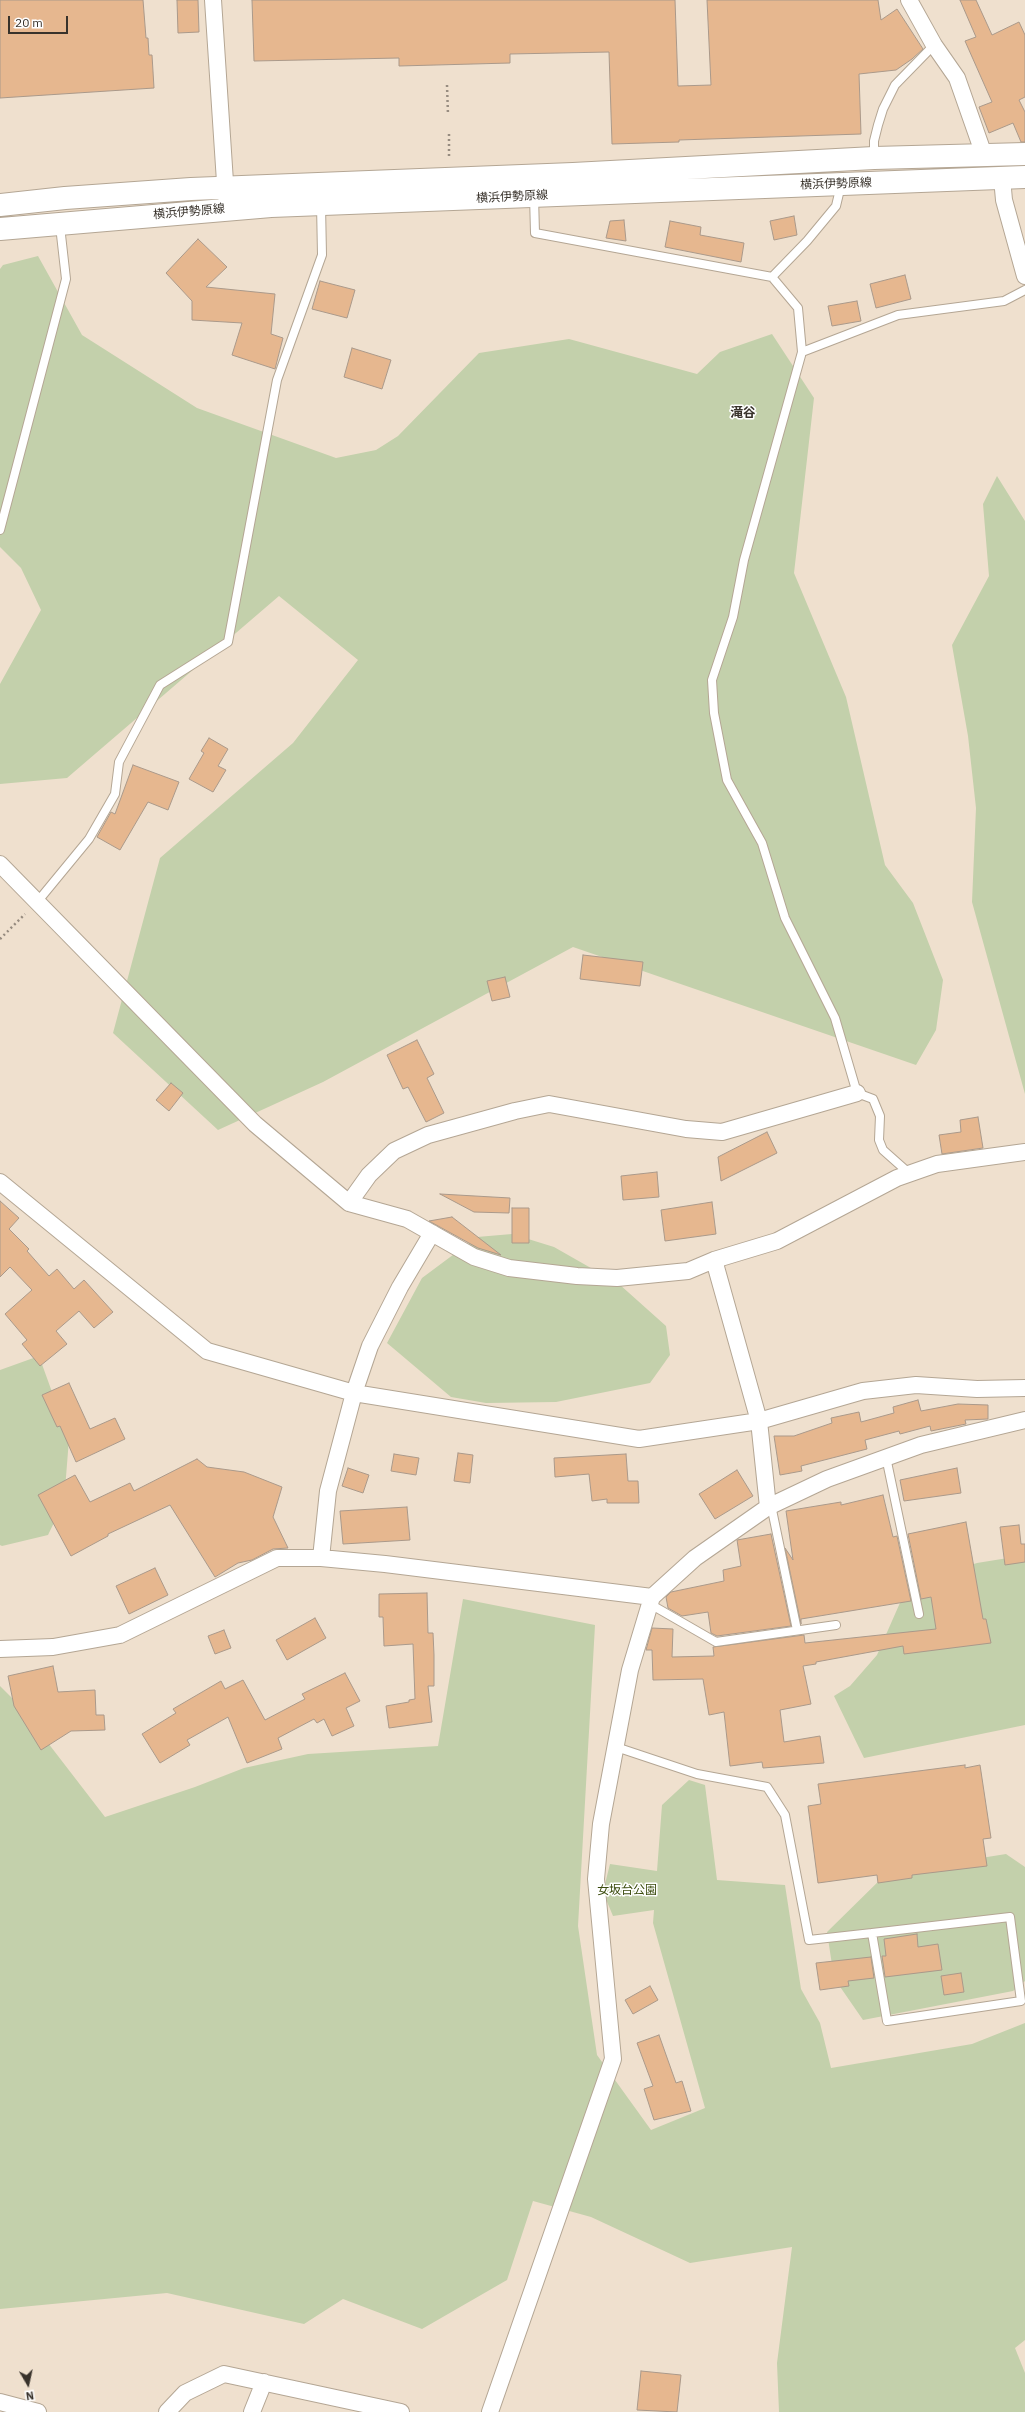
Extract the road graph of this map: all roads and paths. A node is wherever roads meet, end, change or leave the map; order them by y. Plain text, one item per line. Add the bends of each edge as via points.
1 (213, 0) edge
2 (909, 0) edge
3 (934, 45) junction
4 (447, 85) dead end
5 (448, 115) dead end
6 (449, 134) dead end
7 (1025, 154) edge
8 (984, 155) junction
9 (450, 158) dead end
10 (874, 158) junction
11 (1025, 177) edge
12 (1002, 178) junction
13 (841, 184) junction
14 (534, 195) junction
15 (226, 198) junction
16 (321, 204) junction
17 (0, 205) edge
18 (60, 223) junction
19 (0, 229) edge
20 (1025, 276) edge
21 (772, 277) junction
22 (1025, 290) edge
23 (802, 352) junction
24 (0, 530) edge
25 (0, 864) edge
26 (38, 901) junction
27 (0, 939) edge
28 (857, 1093) junction
29 (1025, 1152) edge
30 (910, 1174) junction
31 (0, 1182) edge
32 (349, 1203) junction
33 (432, 1233) junction
34 (714, 1260) junction
35 (1025, 1388) edge
36 (354, 1393) junction
37 (1025, 1420) edge
38 (759, 1421) junction
39 (886, 1457) junction
40 (770, 1506) junction
41 (321, 1558) junction
42 (651, 1600) junction
43 (919, 1614) dead end
44 (836, 1625) dead end
45 (797, 1630) junction
46 (0, 1648) edge
47 (616, 1747) junction
48 (872, 1933) junction
49 (264, 2382) junction
50 (0, 2402) edge
51 (38, 2412) edge
52 (167, 2412) edge
53 (252, 2412) edge
54 (401, 2412) edge
55 (490, 2412) edge

1 - 15 street
2 - 3 street
3 - 8 street via 957,78
3 - 10 lane via 895,85 880,120 874,141
4 - 5 path
6 - 9 path
7 - 8 main road, 横浜伊勢原線
8 - 10 main road, 横浜伊勢原線
10 - 15 main road, 横浜伊勢原線 via 573,174
11 - 12 main road, 横浜伊勢原線
12 - 13 main road, 横浜伊勢原線
12 - 20 street via 1004,200
13 - 14 main road, 横浜伊勢原線
13 - 21 lane via 836,206
14 - 16 main road, 横浜伊勢原線 via 425,202
14 - 21 lane via 535,233
15 - 16 main road, 横浜伊勢原線
15 - 17 main road, 横浜伊勢原線 via 73,197
15 - 18 main road, 横浜伊勢原線
16 - 26 lane via 322,255 277,380 228,642 160,685 119,762 114,794 89,838
18 - 19 main road, 横浜伊勢原線
18 - 24 lane via 66,279
21 - 23 lane via 798,308
22 - 23 lane via 1004,301 898,315
23 - 28 lane via 744,560 733,617 712,680 714,713 727,780 762,842 785,918 835,1018
25 - 26 street
26 - 27 path
26 - 32 street via 255,1124
28 - 30 lane via 873,1100 880,1116 879,1140 883,1150
28 - 32 street via 722,1132 686,1130 549,1104 515,1111 428,1135 394,1151 369,1175
29 - 30 street via 937,1164
30 - 34 street via 897,1178 777,1240
31 - 36 street via 207,1351
32 - 33 street via 407,1219
33 - 34 street via 474,1257 502,1266 577,1276 656,1276 688,1272
33 - 36 street via 400,1287 370,1346
34 - 38 street
35 - 38 street via 977,1389 916,1385 863,1391
36 - 38 street via 639,1439
36 - 41 street via 328,1491
37 - 39 street via 921,1445
38 - 40 street
39 - 40 street via 827,1479
39 - 43 lane
40 - 42 street via 695,1558
40 - 45 lane
41 - 42 street via 385,1564
41 - 46 street via 277,1558 120,1635 53,1647
42 - 45 lane via 716,1642
42 - 47 street via 630,1670
44 - 45 lane
47 - 48 lane via 696,1774 767,1787 785,1815 809,1940
47 - 55 street via 601,1824 596,1879 614,2059
48 - 48 lane via 1010,1917 1021,2001 887,2021
49 - 52 street via 224,2374 185,2393
49 - 53 street
49 - 54 street
50 - 51 street

